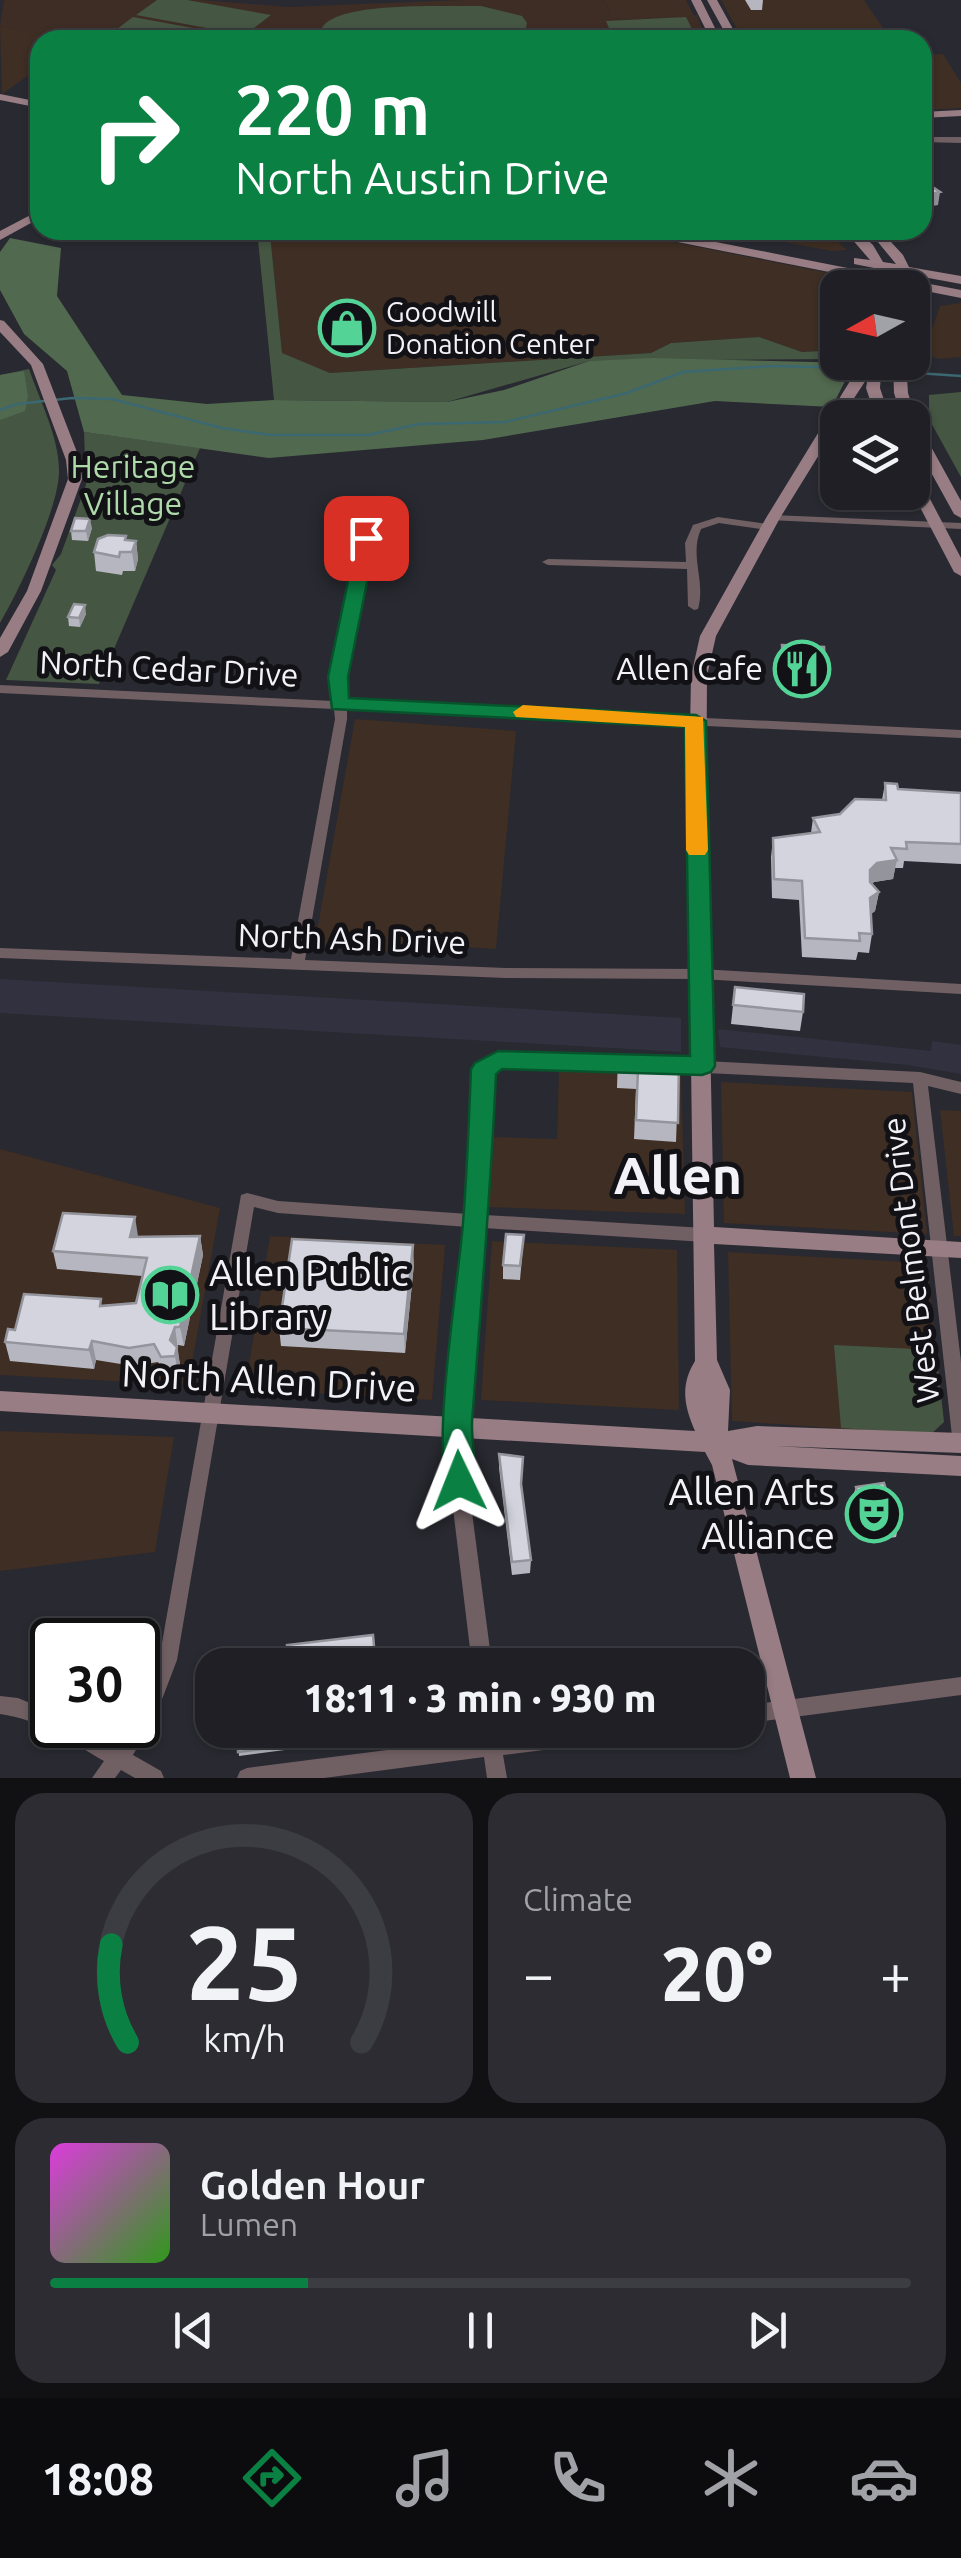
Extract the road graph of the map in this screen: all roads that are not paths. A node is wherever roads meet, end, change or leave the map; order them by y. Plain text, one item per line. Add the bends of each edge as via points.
1 (696, 0) edge
2 (712, 0) edge
3 (711, 30) edge
4 (728, 30) edge
5 (0, 97) edge
6 (30, 103) edge
7 (0, 107) edge
8 (30, 112) edge
9 (961, 113) edge
10 (932, 114) edge
11 (932, 140) edge
12 (961, 140) edge
13 (30, 219) edge
14 (0, 236) edge
15 (684, 240) edge
16 (741, 240) edge
17 (861, 240) edge
18 (881, 240) edge
19 (866, 245) junction
20 (836, 258) junction
21 (881, 265) junction
22 (826, 270) edge
23 (883, 270) edge
24 (890, 270) edge
25 (900, 270) edge
26 (930, 280) edge
27 (961, 280) edge
28 (930, 287) edge
29 (944, 291) junction
30 (961, 294) edge
31 (930, 295) edge
32 (0, 324) edge
33 (858, 380) edge
34 (930, 458) edge
35 (371, 509) dead end
36 (928, 510) edge
37 (961, 514) edge
38 (771, 523) junction
39 (961, 526) edge
40 (937, 527) junction
41 (548, 562) dead end
42 (694, 566) junction
43 (961, 572) edge
44 (694, 606) dead end
45 (0, 652) edge
46 (0, 689) edge
47 (339, 704) junction
48 (696, 721) junction
49 (961, 734) edge
50 (0, 953) edge
51 (298, 965) junction
52 (701, 974) junction
53 (961, 989) edge
54 (702, 1066) junction
55 (920, 1078) junction
56 (961, 1088) edge
57 (477, 1221) junction
58 (705, 1235) junction
59 (950, 1249) edge
60 (0, 1402) edge
61 (210, 1412) junction
62 (458, 1428) junction
63 (961, 1439) edge
64 (713, 1443) junction
65 (961, 1466) edge
66 (480, 1648) edge
67 (961, 1686) edge
68 (0, 1705) edge
69 (786, 1709) junction
70 (765, 1712) edge
71 (30, 1714) edge
72 (100, 1748) edge
73 (430, 1748) edge
74 (493, 1748) edge
75 (119, 1759) junction
76 (102, 1778) edge
77 (154, 1778) edge
78 (246, 1778) edge
79 (497, 1778) edge
80 (804, 1778) edge

1 - 3 street
2 - 4 street
5 - 6 street
7 - 8 street
9 - 10 street
11 - 12 street
13 - 14 street
15 - 22 street
16 - 20 street
17 - 19 street
18 - 25 street
19 - 20 street
19 - 21 street
20 - 21 street
21 - 23 street
21 - 24 street
26 - 27 street
28 - 29 street
29 - 30 street
29 - 31 street
32 - 45 street via 40,370 74,460 73,489 34,590
33 - 38 street
34 - 37 street
35 - 47 street via 338,677
36 - 40 street
38 - 40 street
38 - 42 street via 718,520 696,527 690,539
38 - 48 street via 708,636
39 - 40 street
40 - 43 street
41 - 42 street
42 - 44 street
46 - 47 street, North Cedar Drive
47 - 48 street, North Cedar Drive
47 - 51 street
48 - 49 street, North Cedar Drive
48 - 52 street
50 - 51 street, North Ash Drive
51 - 52 street, North Ash Drive
52 - 53 street, North Ash Drive
52 - 54 street
54 - 55 street
54 - 57 street via 490,1063 482,1076
54 - 58 street
55 - 56 street
55 - 59 street, West Belmont Drive
57 - 58 street
57 - 61 street via 278,1207 248,1199
57 - 62 street
58 - 59 street
58 - 64 street via 706,1362 695,1380 695,1403
59 - 63 street, West Belmont Drive
60 - 61 street, North Allen Drive
61 - 62 street, North Allen Drive
61 - 75 street via 168,1660 143,1727
62 - 64 street, North Allen Drive
62 - 66 street via 456,1459
63 - 64 street via 756,1436
64 - 65 street via 748,1455
64 - 69 street
67 - 69 street
68 - 71 street
69 - 70 street
69 - 80 street
72 - 75 street
73 - 78 street
74 - 79 street
75 - 76 street
75 - 77 street

